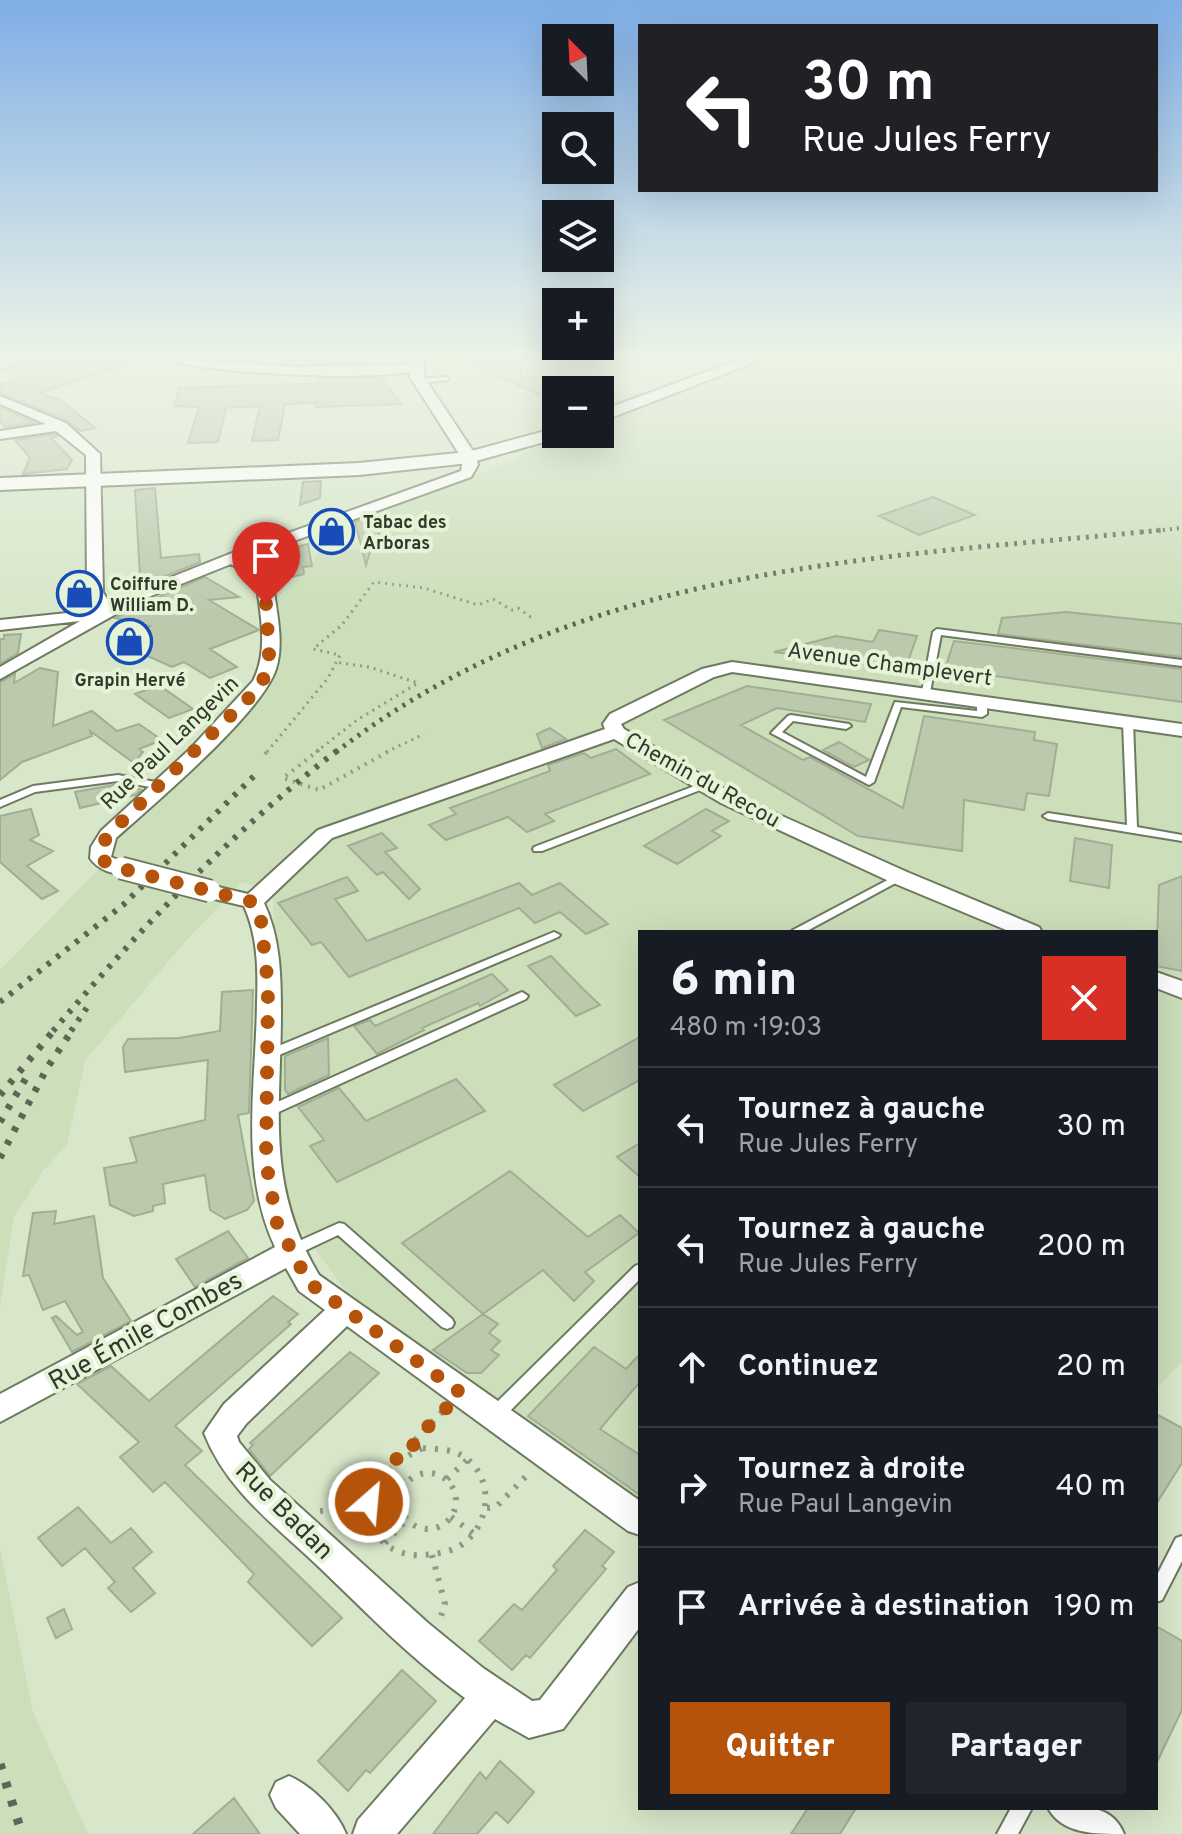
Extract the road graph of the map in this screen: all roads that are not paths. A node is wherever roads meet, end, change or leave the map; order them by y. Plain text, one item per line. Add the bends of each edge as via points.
1 (81, 444) edge
2 (461, 444) edge
3 (505, 444) edge
4 (467, 453) junction
5 (403, 465) junction
6 (95, 478) junction
7 (0, 482) edge
8 (437, 485) junction
9 (232, 558) junction
10 (107, 614) junction
11 (0, 625) edge
12 (1182, 663) edge
13 (0, 674) edge
14 (926, 692) junction
15 (982, 700) junction
16 (1128, 722) junction
17 (846, 726) dead end
18 (1182, 730) edge
19 (616, 732) junction
20 (705, 785) junction
21 (161, 786) junction
22 (0, 804) edge
23 (1048, 816) dead end
24 (1132, 829) junction
25 (1182, 838) edge
26 (538, 849) dead end
27 (899, 877) junction
28 (253, 902) junction
29 (801, 930) edge
30 (1026, 930) edge
31 (554, 935) dead end
32 (1158, 981) edge
33 (1182, 990) edge
34 (522, 996) dead end
35 (268, 1055) junction
36 (266, 1113) junction
37 (290, 1252) junction
38 (638, 1272) edge
39 (345, 1310) junction
40 (447, 1323) dead end
41 (0, 1409) edge
42 (494, 1417) junction
43 (638, 1519) edge
44 (1182, 1544) edge
45 (1158, 1590) edge
46 (638, 1602) edge
47 (490, 1697) junction
48 (289, 1795) dead end
49 (1021, 1810) edge
50 (1070, 1810) edge
51 (327, 1834) edge
52 (372, 1834) edge
53 (1007, 1834) edge
54 (1105, 1834) edge

1 - 6 street via 93,454
2 - 4 street
3 - 4 main road
4 - 5 main road
4 - 6 main road
4 - 8 street via 471,465 466,474
5 - 6 main road
5 - 8 main road via 431,470 439,478
6 - 7 main road
6 - 10 street via 95,592
8 - 9 street
9 - 10 street via 135,597
9 - 21 street, Rue Paul Langevin via 264,577 268,670 262,685
10 - 11 street
10 - 13 street
12 - 14 lane via 937,632
14 - 15 street, Avenue Champlevert
14 - 19 street, Avenue Champlevert via 722,667 616,718
15 - 16 street, Avenue Champlevert
15 - 17 lane via 982,714 898,704 869,782 776,733 791,718
16 - 18 street, Avenue Champlevert
16 - 24 lane
19 - 20 street, Chemin du Recou
19 - 28 street, Chemin du Recou via 325,834
20 - 26 lane
20 - 27 street, Chemin du Recou
21 - 22 lane via 118,778 33,789
21 - 28 street, Rue Paul Langevin, bridge via 104,842 100,858 106,864
23 - 24 lane
24 - 25 lane
27 - 29 lane
27 - 30 street, Chemin du Recou
28 - 35 street via 264,923
31 - 35 lane
32 - 33 street
34 - 36 lane
35 - 36 street
36 - 37 street via 271,1196
37 - 39 street via 309,1283
37 - 40 lane via 339,1228
37 - 41 street, Rue Émile Combes
38 - 42 lane
39 - 42 street
39 - 47 street, Rue Badan via 220,1433 242,1472 426,1645
42 - 43 street
44 - 45 lane
46 - 47 street, Rue Badan via 550,1716 529,1720
47 - 52 street
48 - 51 street
49 - 53 lane
50 - 54 street

